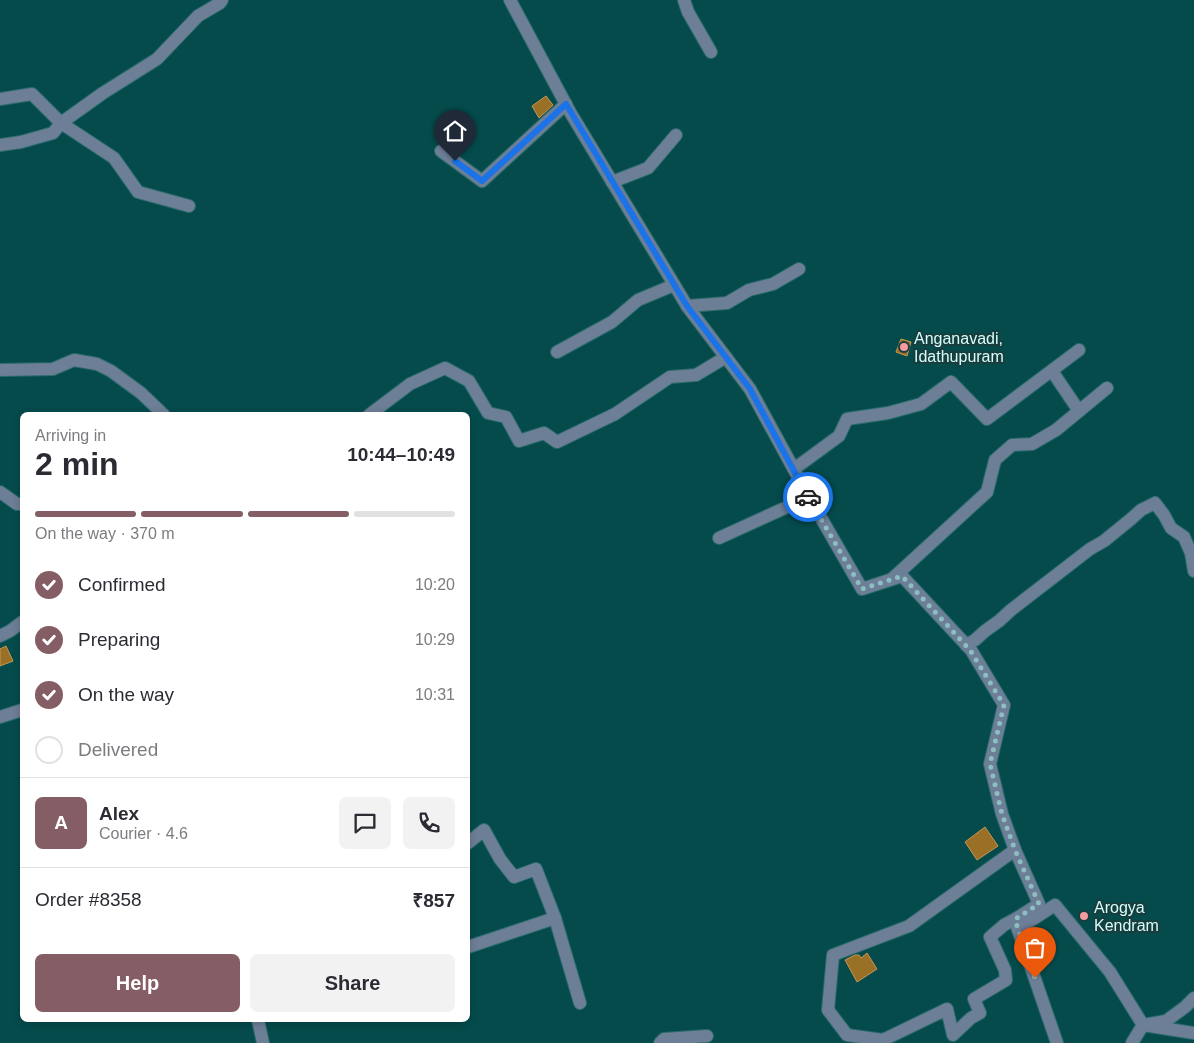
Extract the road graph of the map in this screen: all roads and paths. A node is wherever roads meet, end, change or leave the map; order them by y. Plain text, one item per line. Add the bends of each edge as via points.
1 (222, 0) edge
2 (684, 0) edge
3 (514, 1) edge
4 (711, 52) dead end
5 (0, 99) edge
6 (566, 104) junction
7 (61, 123) junction
8 (676, 135) dead end
9 (0, 145) edge
10 (441, 151) dead end
11 (612, 182) junction
12 (189, 206) dead end
13 (799, 269) dead end
14 (674, 285) junction
15 (687, 306) junction
16 (1079, 350) dead end
17 (557, 352) dead end
18 (726, 357) junction
19 (0, 370) edge
20 (1052, 371) junction
21 (1107, 388) dead end
22 (1079, 411) junction
23 (161, 412) edge
24 (373, 412) edge
25 (794, 469) junction
26 (0, 492) edge
27 (809, 498) junction
28 (20, 504) edge
29 (720, 538) dead end
30 (1194, 571) edge
31 (891, 580) junction
32 (20, 624) edge
33 (0, 636) edge
34 (966, 645) junction
35 (20, 711) edge
36 (0, 717) edge
37 (470, 840) edge
38 (1015, 850) junction
39 (555, 918) junction
40 (1018, 924) junction
41 (470, 946) edge
42 (1194, 998) edge
43 (580, 1003) dead end
44 (260, 1022) edge
45 (1143, 1025) junction
46 (1194, 1033) edge
47 (707, 1036) dead end
48 (263, 1043) edge
49 (660, 1043) edge
50 (1057, 1043) edge
51 (1132, 1043) edge

1 - 7 street via 198,16 157,59
2 - 4 street
3 - 6 street
5 - 7 street via 32,94
6 - 10 street via 482,181
6 - 11 street
7 - 9 street via 53,133
7 - 12 street via 114,158 138,192
8 - 11 street via 648,168
11 - 14 street
13 - 15 street via 727,303
14 - 15 street
14 - 17 street via 638,300 612,322
15 - 18 street
16 - 20 street
18 - 24 street via 696,375 670,377 615,414 557,442 544,433 519,442 506,417 488,413 469,381 445,368 410,384
18 - 25 street via 750,389
19 - 23 street via 53,369 74,360 97,364 141,394
20 - 22 street
20 - 25 street via 987,419 951,382 921,404 847,419 839,436
21 - 22 street
22 - 31 street via 1032,444 1012,445 995,460 987,492
25 - 27 street
26 - 28 street
27 - 29 street
27 - 31 street via 862,589
30 - 34 street via 1184,538 1171,528 1155,503 1141,510 1018,604 1000,622
31 - 34 street via 902,576
32 - 33 street
34 - 38 street via 1004,705 990,764
35 - 36 street
37 - 39 street via 484,830 514,877 536,869
38 - 40 street via 1039,904
38 - 40 street via 908,926 833,955 828,1010 847,1035 883,1040 947,1010 953,1035 980,1013 974,999 1006,980 1005,970 990,937 1004,925
39 - 41 street
39 - 43 street
40 - 45 street via 1055,905 1110,972
40 - 50 street
42 - 45 street via 1166,1021
44 - 48 street
45 - 46 street
45 - 51 street
47 - 49 street via 664,1039

